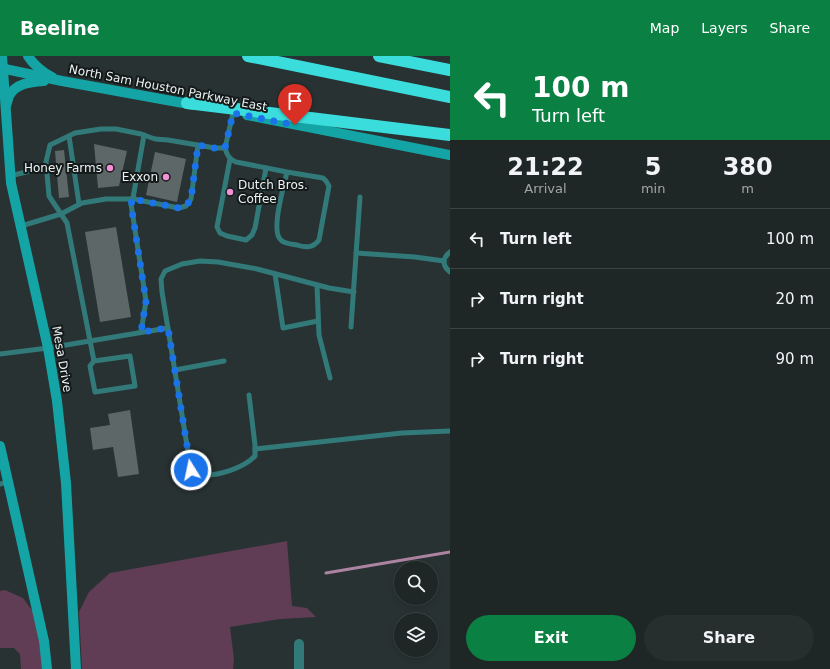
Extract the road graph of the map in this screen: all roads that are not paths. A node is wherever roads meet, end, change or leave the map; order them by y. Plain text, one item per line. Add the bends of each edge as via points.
1 (2, 56) edge
2 (28, 56) edge
3 (248, 56) edge
4 (379, 56) edge
5 (1, 68) edge
6 (450, 70) edge
7 (62, 81) junction
8 (450, 97) edge
9 (187, 104) junction
10 (6, 108) junction
11 (233, 113) junction
12 (144, 135) junction
13 (450, 135) edge
14 (69, 136) junction
15 (198, 145) junction
16 (225, 148) junction
17 (450, 155) edge
18 (230, 159) junction
19 (46, 167) junction
20 (266, 168) junction
21 (287, 172) junction
22 (10, 176) junction
23 (360, 197) dead end
24 (133, 198) junction
25 (79, 204) junction
26 (61, 214) junction
27 (21, 226) junction
28 (450, 252) edge
29 (356, 253) junction
30 (444, 261) junction
31 (450, 272) edge
32 (274, 274) junction
33 (317, 285) junction
34 (354, 292) junction
35 (318, 321) junction
36 (351, 327) dead end
37 (168, 328) junction
38 (141, 332) junction
39 (90, 341) junction
40 (48, 348) junction
41 (0, 354) edge
42 (94, 362) junction
43 (224, 362) dead end
44 (175, 370) junction
45 (330, 378) dead end
46 (249, 395) dead end
47 (450, 430) edge
48 (0, 446) edge
49 (255, 449) junction
50 (4, 483) edge
51 (299, 644) dead end
52 (47, 669) edge
53 (76, 669) edge
54 (299, 669) edge

1 - 5 street, Mesa Drive
2 - 7 street via 47,75
3 - 8 highway
4 - 6 highway
5 - 7 street, North Sam Houston Parkway East
5 - 10 street, Mesa Drive
7 - 9 street, North Sam Houston Parkway East
7 - 10 street via 20,85 9,96
9 - 11 street, North Sam Houston Parkway East
9 - 13 highway
10 - 22 street, Mesa Drive
11 - 16 lane
11 - 17 street, North Sam Houston Parkway East
12 - 14 lane via 116,129 101,129
12 - 15 lane
12 - 24 lane
14 - 19 lane via 50,146
14 - 25 lane
15 - 16 lane
15 - 24 lane via 191,199 186,206 179,208
16 - 18 lane
18 - 20 lane
18 - 20 lane via 217,227 220,233 227,236 246,240 252,235
19 - 22 lane
19 - 26 lane via 49,196
20 - 21 lane
21 - 21 lane via 323,178 329,186 319,240 311,247 284,242 276,233
22 - 27 street, Mesa Drive
23 - 29 lane
24 - 25 lane
24 - 38 lane via 131,204 146,301
25 - 26 lane
26 - 27 lane
26 - 39 lane via 67,223
27 - 40 street, Mesa Drive
28 - 30 lane
29 - 30 lane
29 - 34 lane
30 - 31 lane
32 - 33 lane
32 - 35 lane via 283,328
32 - 37 lane via 218,262 200,261 182,264 165,271 161,279
33 - 34 lane
33 - 35 lane
34 - 36 lane
35 - 45 lane
37 - 38 lane
37 - 44 lane
38 - 39 lane
39 - 40 lane
39 - 42 lane
40 - 41 lane
40 - 53 street, Mesa Drive via 66,483
42 - 42 lane via 90,366 95,392 135,386 130,356
43 - 44 lane
44 - 49 lane via 191,470 200,475 228,471 251,461 255,456
46 - 49 lane
47 - 49 lane
48 - 50 street
50 - 52 street via 44,641
51 - 54 street

